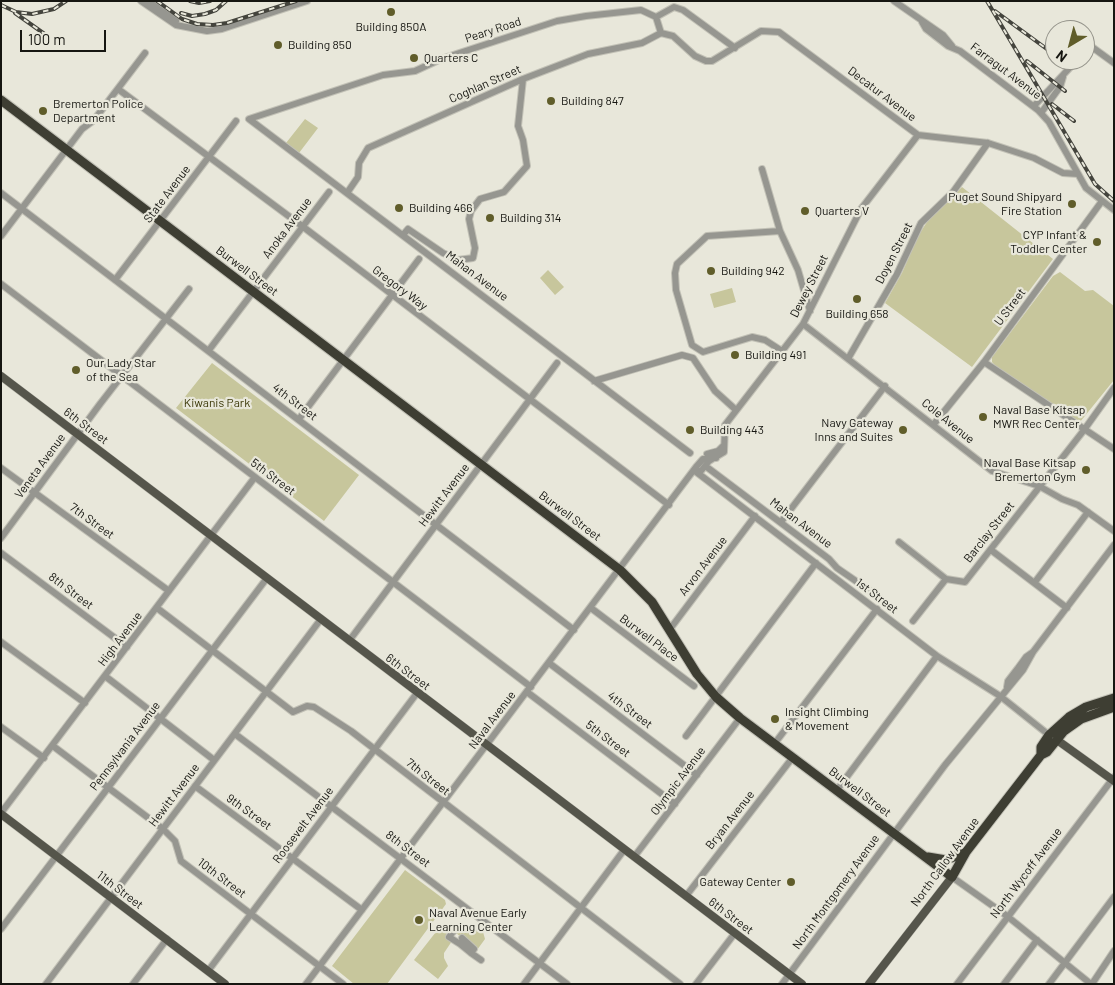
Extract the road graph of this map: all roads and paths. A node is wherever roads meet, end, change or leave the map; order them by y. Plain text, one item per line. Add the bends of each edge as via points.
1 (141, 1) edge
2 (148, 1) edge
3 (307, 1) edge
4 (894, 1) edge
5 (656, 17) junction
6 (185, 28) junction
7 (661, 33) junction
8 (735, 48) junction
9 (1095, 49) edge
10 (145, 52) dead end
11 (1114, 63) edge
12 (1068, 70) edge
13 (1063, 77) junction
14 (523, 79) junction
15 (118, 89) junction
16 (1, 100) edge
17 (1034, 106) junction
18 (1041, 113) junction
19 (249, 119) joint
20 (236, 121) dead end
21 (918, 135) junction
22 (988, 143) junction
23 (66, 149) junction
24 (209, 156) junction
25 (762, 169) dead end
26 (1078, 174) junction
27 (330, 192) dead end
28 (1, 193) edge
29 (346, 193) junction
30 (1102, 201) junction
31 (22, 208) junction
32 (1114, 210) edge
33 (160, 221) junction
34 (302, 226) junction
35 (780, 231) junction
36 (403, 235) junction
37 (1, 236) edge
38 (419, 259) dead end
39 (115, 280) junction
40 (1, 284) edge
41 (190, 289) dead end
42 (253, 292) junction
43 (392, 296) junction
44 (810, 311) junction
45 (166, 318) junction
46 (804, 324) junction
47 (209, 350) junction
48 (782, 351) junction
49 (849, 357) junction
50 (344, 359) junction
51 (984, 362) junction
52 (558, 363) dead end
53 (1, 376) edge
54 (122, 376) junction
55 (594, 381) junction
56 (885, 386) junction
57 (1114, 388) edge
58 (530, 399) junction
59 (736, 410) junction
60 (299, 419) junction
61 (934, 424) junction
62 (1084, 430) junction
63 (78, 434) junction
64 (724, 445) junction
65 (1114, 449) edge
66 (690, 453) dead end
67 (482, 464) junction
68 (1, 468) edge
69 (696, 468) junction
70 (708, 468) dead end
71 (255, 477) junction
72 (1039, 486) junction
73 (35, 492) junction
74 (669, 505) junction
75 (1088, 512) junction
76 (755, 516) junction
77 (781, 522) junction
78 (436, 524) junction
79 (1114, 531) edge
80 (211, 536) junction
81 (1, 538) edge
82 (899, 542) dead end
83 (1114, 545) edge
84 (991, 550) junction
85 (1, 553) edge
86 (816, 563) junction
87 (620, 570) junction
88 (267, 578) junction
89 (946, 579) junction
90 (393, 582) junction
91 (1035, 582) junction
92 (169, 592) junction
93 (879, 597) dead end
94 (157, 608) junction
95 (591, 608) junction
96 (1067, 608) junction
97 (876, 609) junction
98 (321, 620) junction
99 (913, 620) dead end
100 (670, 628) junction
101 (574, 630) junction
102 (349, 640) junction
103 (1, 642) edge
104 (127, 647) junction
105 (213, 649) junction
106 (937, 656) junction
107 (549, 663) junction
108 (105, 676) junction
109 (694, 686) dead end
110 (529, 689) junction
111 (267, 692) junction
112 (418, 693) junction
113 (1000, 696) junction
114 (716, 697) junction
115 (1114, 698) edge
116 (85, 703) junction
117 (1114, 707) edge
118 (160, 718) junction
119 (740, 718) junction
120 (1, 727) edge
121 (235, 734) junction
122 (686, 736) dead end
123 (1053, 738) junction
124 (775, 744) junction
125 (487, 745) junction
126 (53, 746) junction
127 (374, 749) junction
128 (793, 757) junction
129 (44, 758) junction
130 (214, 760) junction
131 (697, 775) junction
132 (1113, 779) edge
133 (195, 786) junction
134 (108, 787) junction
135 (836, 790) junction
136 (443, 803) junction
137 (675, 804) junction
138 (332, 806) junction
139 (1, 813) edge
140 (162, 828) junction
141 (894, 833) junction
142 (624, 850) junction
143 (966, 852) junction
144 (57, 856) junction
145 (924, 856) junction
146 (634, 857) junction
147 (293, 858) junction
148 (401, 858) junction
149 (952, 876) junction
150 (686, 896) junction
151 (1114, 897) edge
152 (112, 898) junction
153 (362, 910) junction
154 (581, 910) junction
155 (251, 914) junction
156 (1008, 916) junction
157 (1, 929) edge
158 (455, 929) dead end
159 (734, 933) junction
160 (167, 939) junction
161 (1037, 940) junction
162 (1114, 951) edge
163 (481, 960) dead end
164 (1065, 962) junction
165 (540, 963) junction
166 (320, 966) junction
167 (208, 971) junction
168 (789, 974) junction
169 (46, 984) edge
170 (133, 984) edge
171 (225, 984) edge
172 (306, 984) edge
173 (343, 984) edge
174 (524, 984) edge
175 (567, 984) edge
176 (680, 984) edge
177 (696, 984) edge
178 (782, 984) edge
179 (802, 984) edge
180 (870, 984) edge
181 (957, 984) edge
182 (1004, 984) edge
183 (1049, 984) edge
184 (1092, 984) edge

1 - 6 street via 165,19
2 - 6 street
3 - 6 street via 215,30
4 - 17 street, Farragut Avenue via 929,24 953,48
5 - 7 street
5 - 8 street via 674,6
5 - 19 street, Peary Road via 641,10 557,21 441,58 415,71 383,75
7 - 8 street via 674,36 695,56 706,61
7 - 14 street, Coghlan Street via 642,43 588,54
8 - 21 street, Decatur Avenue via 761,31 768,30 787,37
9 - 11 street
10 - 15 street
12 - 13 street
13 - 17 street
13 - 18 street via 1060,87
14 - 29 street, Coghlan Street via 368,148 359,163 358,177
14 - 36 street via 518,126 527,166 504,192 480,199 471,210 473,258 458,260 442,253 408,229
15 - 23 street
15 - 24 street, Gregory Way
16 - 23 highway, Burwell Street
17 - 18 street, Farragut Avenue
18 - 26 street, Farragut Avenue
19 - 29 street, Mahan Avenue
20 - 24 street, State Avenue
21 - 22 street, Decatur Avenue
21 - 44 street, Dewey Street via 860,209
22 - 26 street, Decatur Avenue via 1034,158 1063,173
22 - 49 street, Doyen Street via 953,192 921,223 897,274
23 - 31 street
23 - 33 highway, Burwell Street
24 - 33 street, State Avenue
24 - 34 street, Gregory Way
25 - 35 street
26 - 30 street, Farragut Avenue via 1086,188
27 - 34 street, Anoka Avenue
28 - 31 street, 4th Street
29 - 36 street, Mahan Avenue
30 - 32 street, Farragut Avenue
30 - 51 street, U Street
31 - 37 street
31 - 39 street, 4th Street
33 - 39 street, State Avenue
33 - 42 highway, Burwell Street
34 - 42 street, Anoka Avenue
34 - 43 street, Gregory Way
35 - 44 street via 798,270
35 - 48 street via 707,236 677,264 675,273 689,342 703,352 752,337 766,340
36 - 55 street, Mahan Avenue
38 - 43 street
39 - 45 street, 4th Street
40 - 54 street, 5th Street
41 - 45 street, Veneta Avenue
42 - 47 street, Anoka Avenue
42 - 50 highway, Burwell Street
43 - 50 street
43 - 58 street, Gregory Way
44 - 46 street, Dewey Street
45 - 47 street, 4th Street
45 - 54 street, Veneta Avenue
46 - 48 street, Dewey Street
46 - 49 street, Cole Avenue
47 - 60 street, 4th Street
48 - 59 street, Dewey Street
49 - 56 street, Cole Avenue
50 - 60 street
50 - 67 highway, Burwell Street
51 - 61 street, U Street
51 - 62 street
52 - 58 street, Hewitt Avenue
53 - 63 main road, 6th Street
54 - 63 street, Veneta Avenue
54 - 71 street, 5th Street
55 - 59 street via 682,355 693,358 715,390
55 - 66 street, Mahan Avenue
56 - 61 street, Cole Avenue
56 - 77 street
57 - 62 street, Barclay Street
58 - 67 street, Hewitt Avenue
58 - 74 street, Gregory Way
59 - 64 street, Dewey Street via 724,425
60 - 78 street, 4th Street
61 - 72 street, Cole Avenue via 992,471
62 - 65 street
62 - 72 street, Barclay Street
63 - 73 street, Veneta Avenue
63 - 80 main road, 6th Street
64 - 69 street, Dewey Street via 724,452
64 - 69 street via 718,452 701,456
67 - 78 street, Hewitt Avenue
67 - 87 highway, Burwell Street
68 - 73 street, 7th Street
69 - 74 street, Naval Avenue
69 - 76 street, 1st Street
70 - 77 street, Mahan Avenue
71 - 80 street, High Avenue
71 - 90 street, 5th Street
72 - 75 street, Cole Avenue
72 - 84 street, Barclay Street
73 - 81 street, Veneta Avenue
73 - 92 street, 7th Street
74 - 87 street, Naval Avenue
75 - 79 street, Cole Avenue
75 - 91 street
76 - 86 street, 1st Street
76 - 100 street, Arvon Avenue
77 - 93 street, Mahan Avenue
78 - 90 street, Hewitt Avenue
78 - 101 street, 4th Street
80 - 88 main road, 6th Street
80 - 92 street, High Avenue
82 - 89 street
83 - 96 street, North Montgomery Avenue
84 - 89 street, Barclay Street via 965,582
84 - 91 street
85 - 104 street, 8th Street
86 - 97 street, 1st Street
86 - 114 street
87 - 95 street, Naval Avenue
87 - 100 highway, Burwell Street via 647,596
88 - 98 main road, 6th Street
88 - 105 street, Pennsylvania Avenue
89 - 99 street
90 - 102 street, Hewitt Avenue
90 - 110 street, 5th Street
91 - 96 street
92 - 94 street, High Avenue
94 - 104 street, High Avenue
94 - 105 street, 7th Street
95 - 101 street, Naval Avenue
95 - 109 street, Burwell Place
96 - 113 street, North Montgomery Avenue via 1012,685 1007,686
97 - 106 street, 1st Street
97 - 124 street
98 - 102 main road, 6th Street
98 - 111 street, Hewitt Avenue
100 - 114 highway, Burwell Street via 697,674
101 - 107 street, Naval Avenue
102 - 112 main road, 6th Street
103 - 116 street
104 - 108 street, High Avenue
105 - 111 street, 7th Street
105 - 118 street, Pennsylvania Avenue
106 - 113 street, 1st Street
106 - 135 street
107 - 110 street, Naval Avenue
107 - 131 street, 4th Street
108 - 116 street, High Avenue
108 - 118 street
110 - 125 street, Naval Avenue
110 - 137 street, 5th Street
111 - 121 street, Hewitt Avenue
111 - 127 street, 7th Street via 293,712 307,706 318,708
112 - 125 main road, 6th Street
112 - 127 street, Roosevelt Avenue
113 - 123 street, 1st Street
113 - 141 street, North Montgomery Avenue
114 - 119 highway, Burwell Street
114 - 122 street
115 - 123 highway via 1077,712
116 - 126 street, High Avenue
117 - 123 highway via 1081,719
118 - 130 street
118 - 134 street, Pennsylvania Avenue
119 - 124 highway, Burwell Street
119 - 131 street, Olympic Avenue
120 - 129 street
121 - 130 street, Hewitt Avenue
121 - 138 street, 8th Street
123 - 132 main road, 1st Street
123 - 143 highway, North Callow Avenue via 1041,747 1041,755
124 - 128 highway, Burwell Street
125 - 136 street, Naval Avenue
125 - 142 main road, 6th Street
126 - 129 street, High Avenue
126 - 134 street, 10th Street
127 - 136 street, 7th Street
127 - 138 street, Roosevelt Avenue
128 - 135 highway, Burwell Street
128 - 150 street, Bryan Avenue
129 - 139 street, High Avenue
130 - 133 street, Hewitt Avenue
131 - 137 street, Olympic Avenue
132 - 156 street, North Wycoff Avenue
133 - 140 street, Hewitt Avenue
133 - 147 street, 9th Street
134 - 140 street, 10th Street
134 - 144 street, Pennsylvania Avenue
135 - 141 highway, Burwell Street
136 - 148 street, Naval Avenue
136 - 154 street, 7th Street
137 - 146 street, Olympic Avenue
138 - 147 street, Roosevelt Avenue
138 - 148 street, 8th Street
139 - 144 main road, 11th Street
140 - 152 street, Hewitt Avenue
140 - 155 street, 10th Street via 176,841 181,861
141 - 145 highway, Burwell Street
141 - 168 street, North Montgomery Avenue
142 - 146 main road, 6th Street
142 - 154 street
143 - 145 highway via 946,860
143 - 149 highway, North Callow Avenue
144 - 152 main road, 11th Street
144 - 157 street, Pennsylvania Avenue
145 - 149 highway, Burwell Street
146 - 150 main road, 6th Street
147 - 153 street, 9th Street
147 - 155 street, Roosevelt Avenue
148 - 153 street, Naval Avenue
148 - 165 street, 8th Street
149 - 156 street, Burwell Street
149 - 180 main road, North Callow Avenue
150 - 159 main road, 6th Street
151 - 164 street
152 - 160 main road, 11th Street
152 - 169 street, Hewitt Avenue
153 - 166 street, Naval Avenue
154 - 165 street
154 - 176 street, 7th Street
155 - 166 street, 10th Street
155 - 167 street, Roosevelt Avenue
156 - 161 street, Burwell Street
156 - 181 street, North Wycoff Avenue
158 - 163 street via 450,938 461,940
159 - 168 main road, 6th Street
159 - 177 street
160 - 167 main road, 11th Street
160 - 170 street
161 - 164 street, Burwell Street
161 - 182 street
162 - 184 street
164 - 183 street
164 - 184 street, Burwell Street
165 - 174 street
165 - 175 street, 8th Street
166 - 172 street, Naval Avenue
166 - 173 street, 10th Street
167 - 171 main road, 11th Street
168 - 178 street, North Montgomery Avenue
168 - 179 main road, 6th Street

